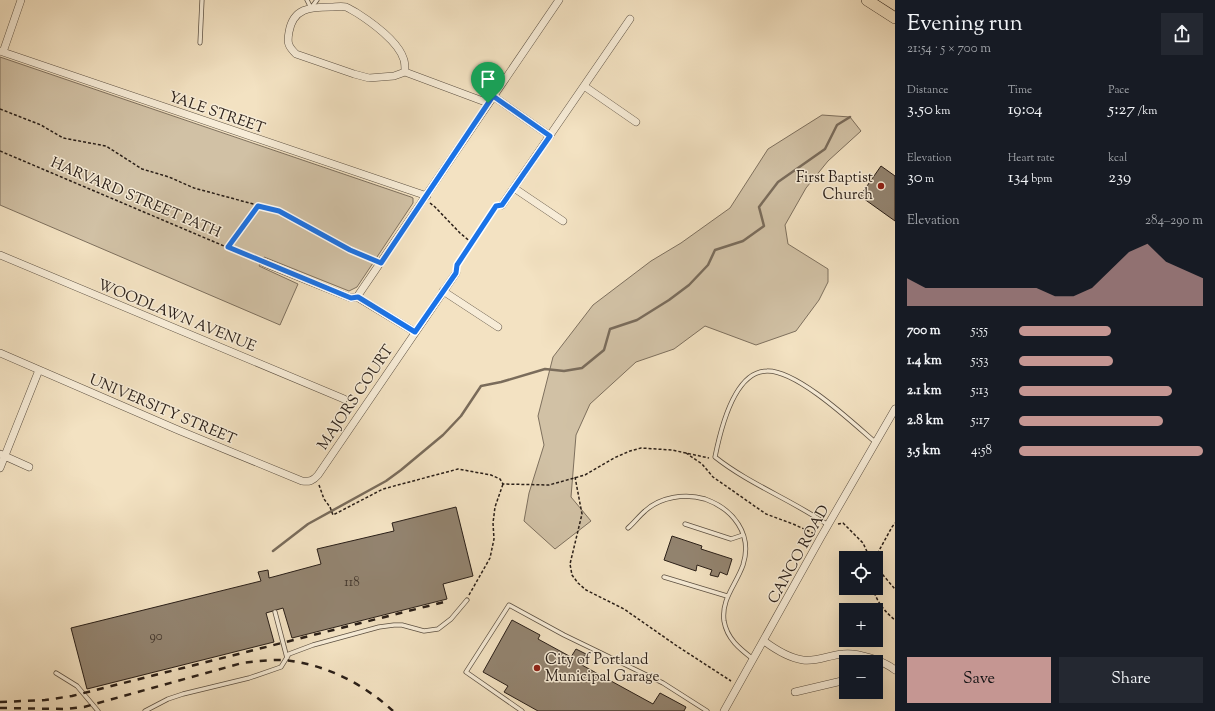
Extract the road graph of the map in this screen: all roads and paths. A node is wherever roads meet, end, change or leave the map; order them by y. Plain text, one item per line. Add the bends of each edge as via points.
1 (21, 0) edge
2 (202, 0) edge
3 (307, 0) edge
4 (317, 0) edge
5 (559, 0) edge
6 (867, 0) edge
7 (311, 8) junction
8 (895, 18) edge
9 (630, 19) dead end
10 (200, 43) dead end
11 (2, 51) edge
12 (405, 72) junction
13 (584, 86) junction
14 (493, 96) junction
15 (488, 103) junction
16 (0, 109) edge
17 (636, 122) dead end
18 (550, 136) junction
19 (0, 150) edge
20 (514, 188) junction
21 (426, 198) junction
22 (502, 205) joint
23 (258, 206) junction
24 (563, 221) dead end
25 (472, 242) junction
26 (228, 247) junction
27 (0, 256) edge
28 (264, 263) joint
29 (381, 263) junction
30 (456, 273) joint
31 (443, 291) junction
32 (358, 297) junction
33 (498, 327) dead end
34 (415, 332) junction
35 (0, 353) edge
36 (39, 370) junction
37 (344, 399) dead end
38 (895, 409) edge
39 (875, 442) junction
40 (684, 452) junction
41 (3, 455) edge
42 (717, 459) junction
43 (29, 467) dead end
44 (0, 468) edge
45 (575, 477) junction
46 (316, 478) junction
47 (503, 484) junction
48 (895, 523) edge
49 (685, 524) dead end
50 (828, 525) junction
51 (628, 528) dead end
52 (743, 535) junction
53 (821, 537) junction
54 (867, 551) edge
55 (879, 551) edge
56 (883, 575) edge
57 (664, 577) dead end
58 (895, 590) edge
59 (876, 595) edge
60 (727, 596) junction
61 (467, 600) joint
62 (275, 612) dead end
63 (895, 620) edge
64 (764, 641) junction
65 (858, 655) edge
66 (286, 658) junction
67 (754, 659) junction
68 (883, 663) edge
69 (895, 670) edge
70 (56, 673) dead end
71 (839, 682) edge
72 (739, 686) junction
73 (795, 692) dead end
74 (98, 711) edge
75 (145, 711) edge
76 (522, 711) edge
77 (706, 711) edge
78 (724, 711) edge

1 - 11 street
2 - 10 lane
3 - 7 lane
4 - 7 lane
5 - 14 street
6 - 8 main road
7 - 12 street via 346,7 368,20 387,36 398,50 404,59
7 - 12 street via 301,11 293,18 290,27 289,47 296,54 369,78 394,76
9 - 13 street
11 - 21 street, YALE STREET
12 - 15 street
13 - 17 street
13 - 18 street
14 - 15 street
14 - 18 street
15 - 21 street
16 - 23 path via 41,125 64,138 106,146 142,169 169,176 194,188
18 - 20 street
19 - 26 path, HARVARD STREET PATH
20 - 22 street
20 - 24 street
21 - 25 path via 460,234
21 - 29 street
22 - 25 path via 496,206
23 - 26 path
23 - 29 path via 279,211 350,250
25 - 30 path via 457,265
26 - 28 path, HARVARD STREET PATH
27 - 37 street, WOODLAWN AVENUE
28 - 32 street via 351,298
29 - 32 street
30 - 31 street, MAJORS COURT
31 - 33 street
31 - 34 street, MAJORS COURT
32 - 34 street
34 - 46 street, MAJORS COURT
35 - 36 street, UNIVERSITY STREET
36 - 41 street
36 - 46 street, UNIVERSITY STREET via 302,481 308,482
38 - 39 street, CANCO ROAD
39 - 42 lane via 821,396 780,372 766,370 752,375 730,404 718,441 715,457
39 - 50 street, CANCO ROAD
40 - 42 path
40 - 45 path via 641,448 630,450 585,475
40 - 53 path via 702,464 713,477 766,514
41 - 43 street
41 - 44 street
42 - 50 lane
45 - 47 path via 549,485
45 - 72 path via 582,514 570,564 572,575 578,583 586,590 624,609
46 - 47 path via 333,514 383,489 458,469 491,474
47 - 61 path via 493,523 494,539 490,558
48 - 55 path
49 - 52 lane via 731,539
50 - 53 street, CANCO ROAD
50 - 54 path via 844,523 863,543
51 - 52 lane via 659,501 688,496 717,504 730,513
52 - 60 lane via 745,546 742,566
53 - 64 street, CANCO ROAD
56 - 58 path
57 - 60 lane
59 - 63 path via 883,608
60 - 67 lane via 723,613 724,623 739,648
61 - 66 lane via 451,619 438,629 424,631 402,625 379,627 313,645
62 - 66 lane
64 - 65 street via 788,656 803,660 818,660 844,653
64 - 67 street, CANCO ROAD
66 - 75 lane via 281,667 249,678 183,694
67 - 72 street, CANCO ROAD
68 - 69 street
70 - 74 lane via 76,686
71 - 73 street
72 - 78 street, CANCO ROAD
76 - 77 lane via 466,672 509,605 663,683

